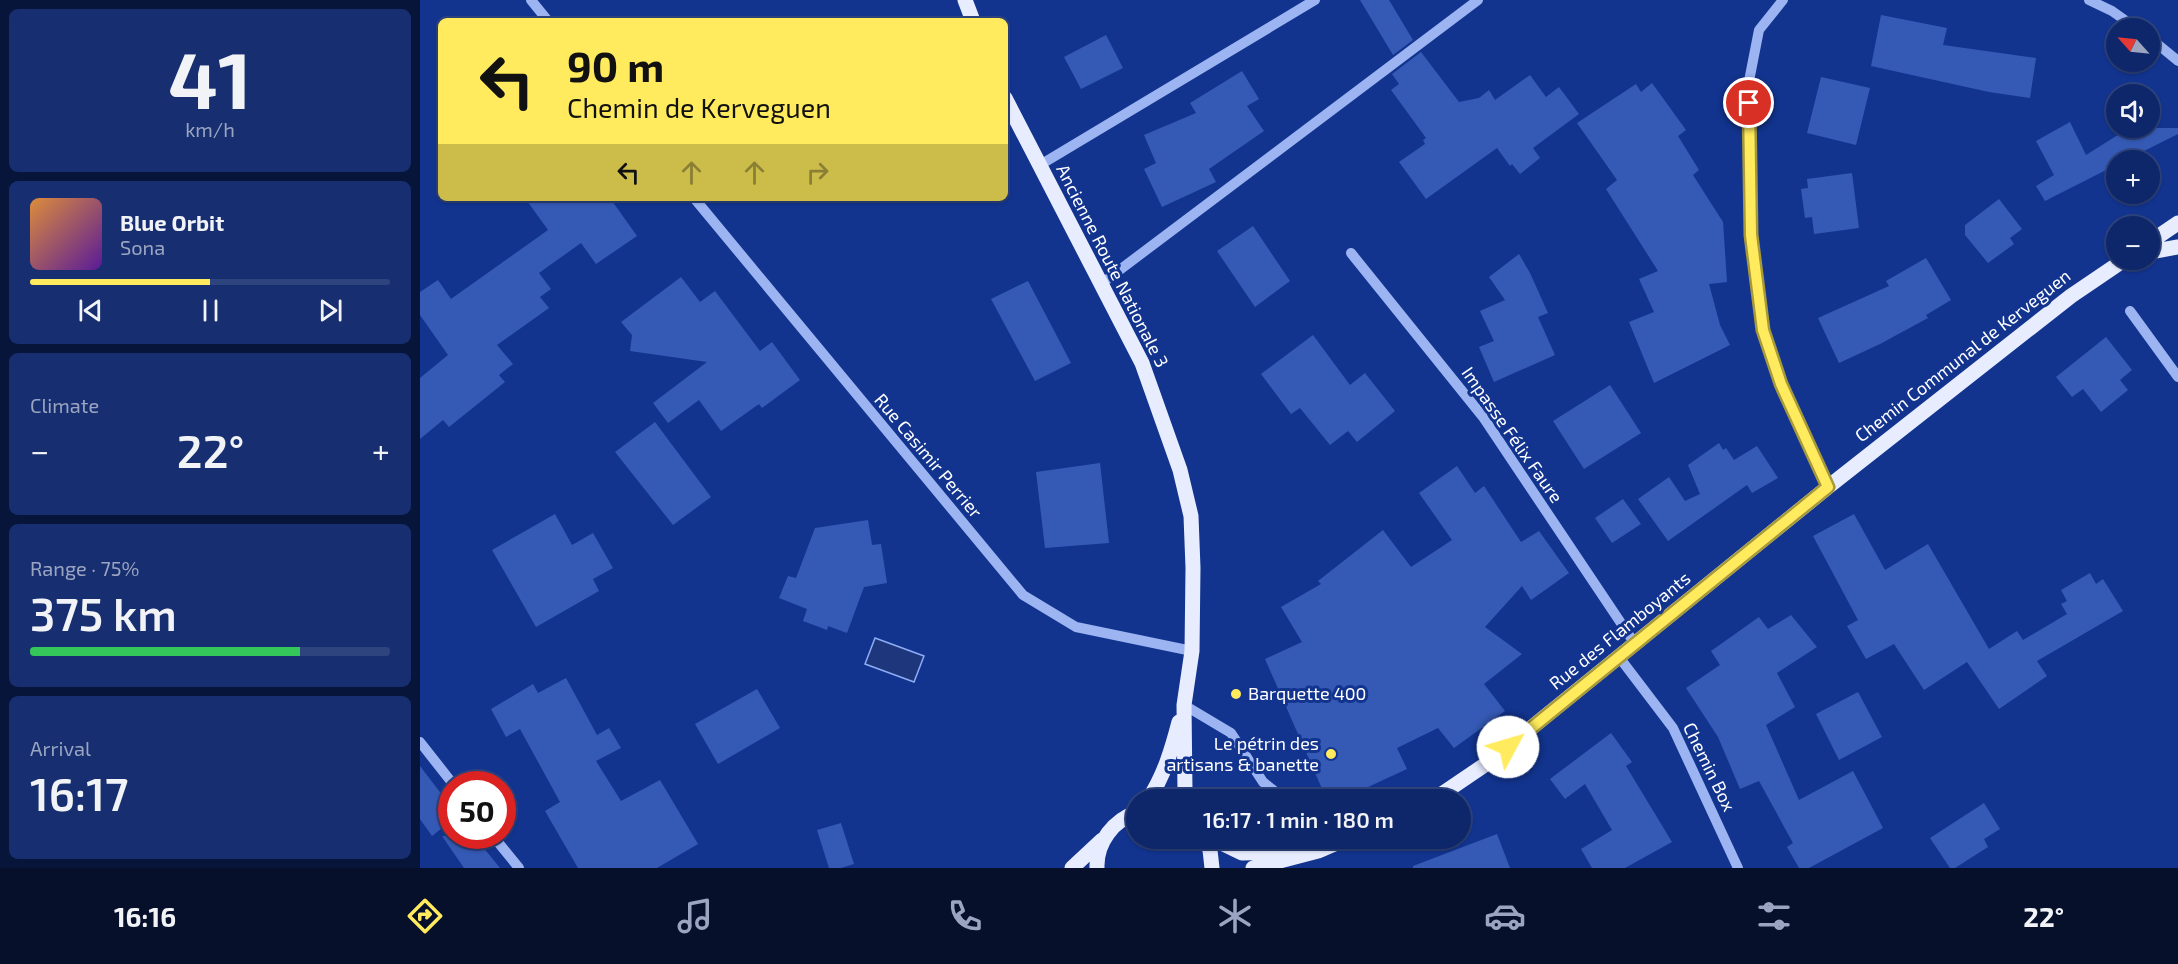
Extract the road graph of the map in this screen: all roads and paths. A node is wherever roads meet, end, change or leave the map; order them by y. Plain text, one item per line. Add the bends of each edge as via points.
1 (531, 0) edge
2 (965, 0) edge
3 (1315, 0) edge
4 (1478, 0) edge
5 (1783, 0) edge
6 (2089, 0) edge
7 (546, 18) edge
8 (972, 18) edge
9 (2122, 18) edge
10 (2160, 46) edge
11 (2178, 61) edge
12 (1008, 104) edge
13 (1040, 165) junction
14 (696, 201) edge
15 (2178, 223) edge
16 (2160, 235) edge
17 (2178, 248) edge
18 (2160, 251) edge
19 (1352, 253) dead end
20 (2109, 270) edge
21 (1101, 284) junction
22 (2130, 311) dead end
23 (2178, 377) edge
24 (1828, 487) junction
25 (1635, 644) junction
26 (1192, 651) junction
27 (1619, 657) junction
28 (1184, 705) junction
29 (420, 742) edge
30 (443, 771) edge
31 (1155, 789) edge
32 (1185, 789) edge
33 (1272, 789) edge
34 (1448, 789) edge
35 (1126, 816) edge
36 (1106, 836) junction
37 (504, 849) edge
38 (1210, 849) edge
39 (1234, 849) edge
40 (1288, 849) edge
41 (1313, 849) edge
42 (519, 868) edge
43 (1072, 868) edge
44 (1097, 868) edge
45 (1212, 868) edge
46 (1253, 868) edge
47 (1738, 868) edge

1 - 7 street
2 - 8 main road
3 - 13 street
4 - 21 street
5 - 24 street via 1759,30 1749,81 1751,235 1763,330 1781,384
6 - 9 street
10 - 11 street
12 - 13 main road, Ancienne Route Nationale 3
13 - 21 main road, Ancienne Route Nationale 3
14 - 26 street, Rue Casimir Perrier via 1023,596 1076,627
15 - 16 main road
17 - 18 main road
19 - 25 street, Impasse Félix Faure via 1483,417
20 - 24 main road, Chemin Communal de Kerveguen
21 - 26 main road, Ancienne Route Nationale 3 via 1142,363 1180,471 1191,516
22 - 23 street
24 - 25 main road, Rue des Flamboyants
25 - 27 main road, Rue des Flamboyants
26 - 28 main road, Ancienne Route Nationale 3
27 - 34 main road, Rue des Flamboyants via 1489,762
27 - 47 street, Chemin Box via 1673,728
28 - 31 main road, Ancienne Route Nationale 3 via 1170,756
28 - 32 main road, Ancienne Route Nationale 3
28 - 33 street via 1231,733 1263,782
29 - 30 street
35 - 36 main road
36 - 43 main road
36 - 44 main road
37 - 42 street
38 - 45 main road
39 - 40 main road via 1242,853
41 - 46 main road

